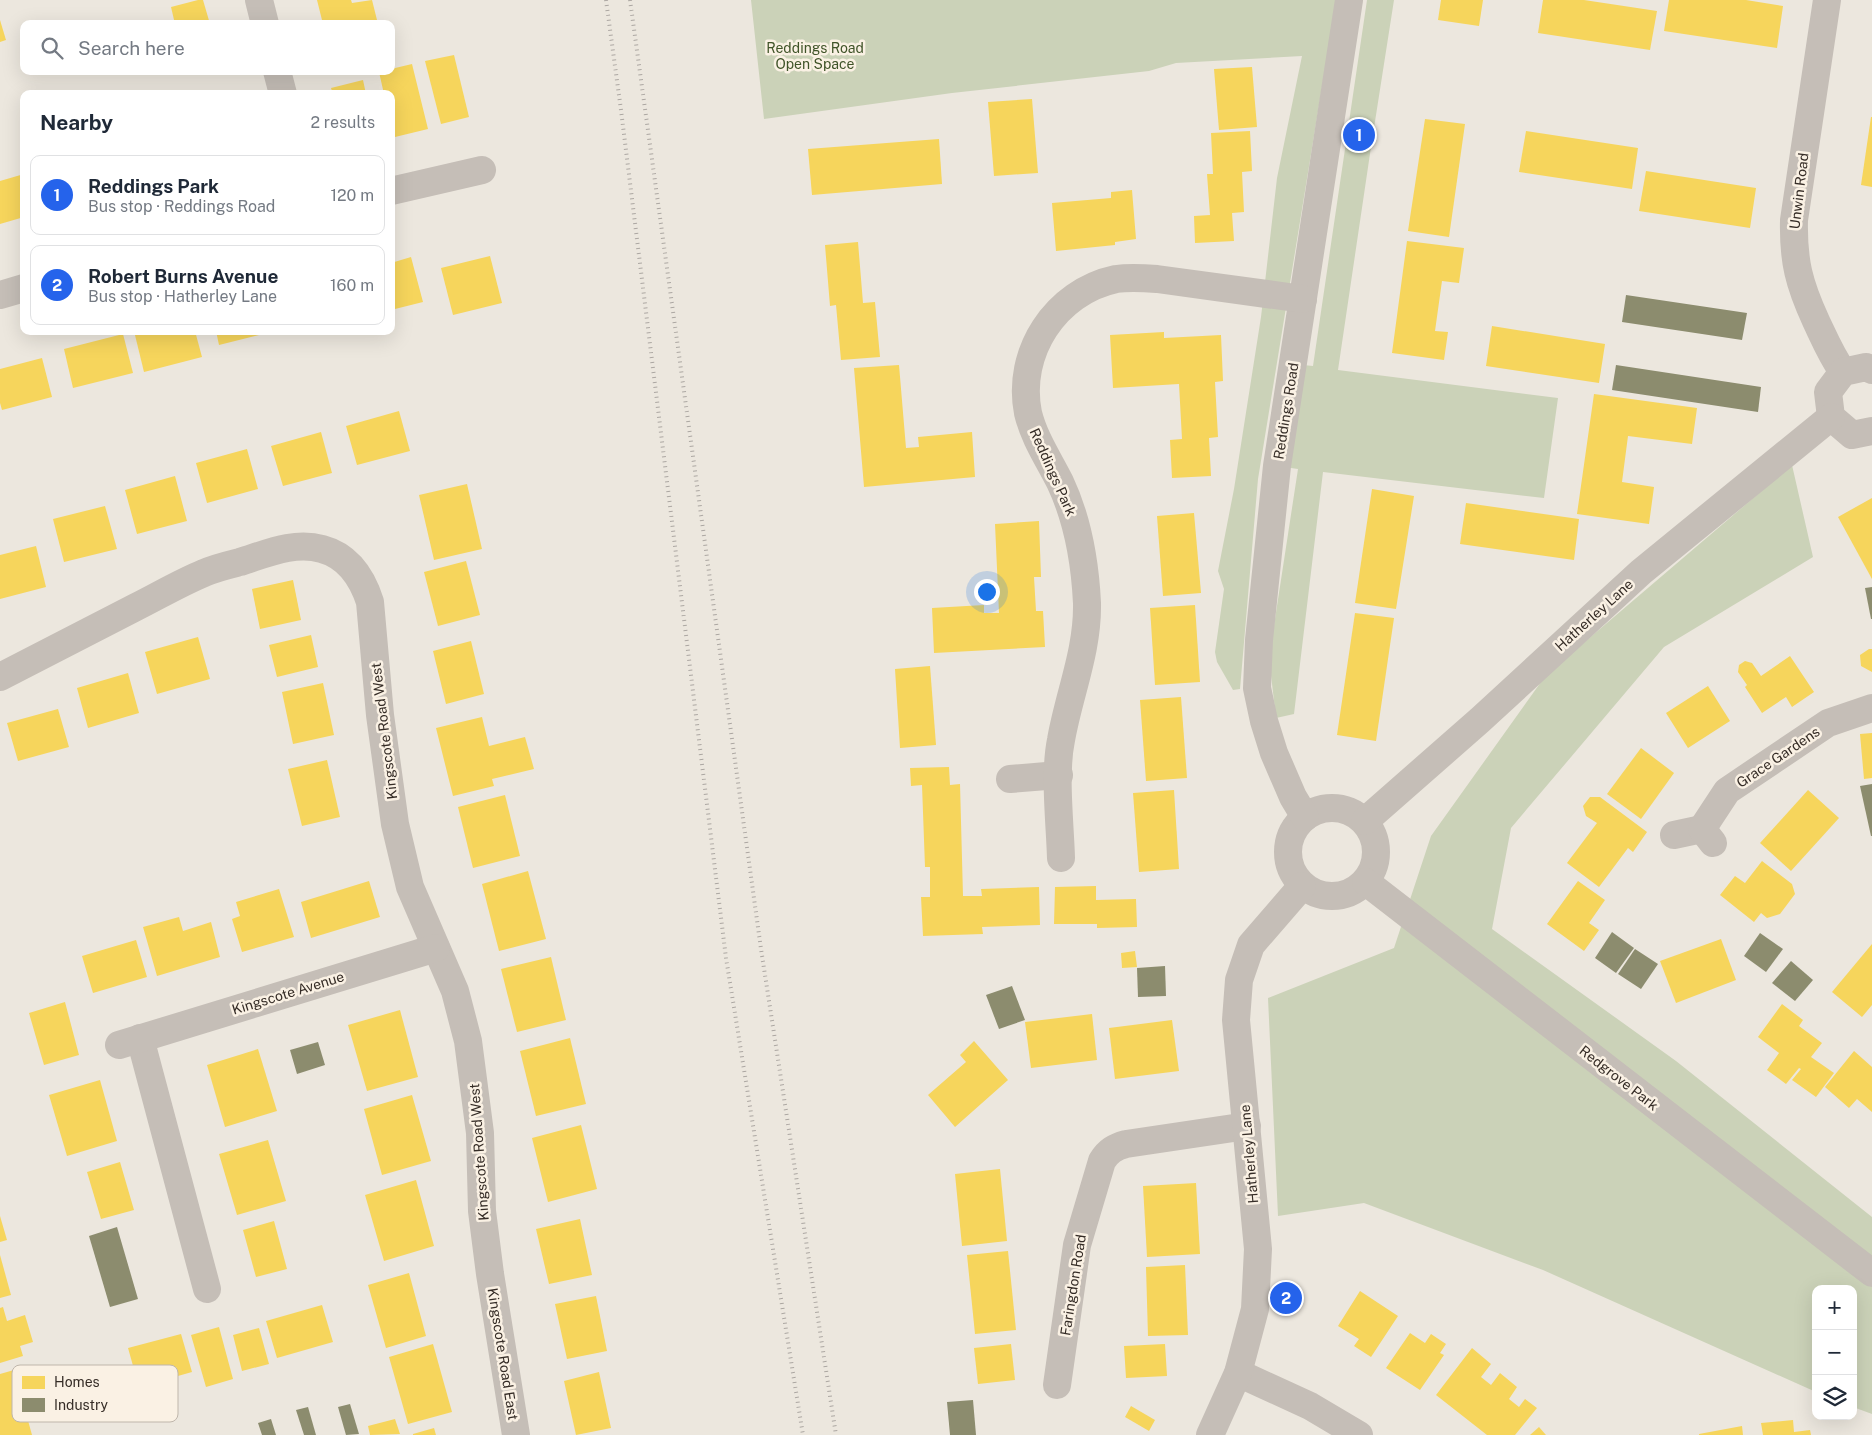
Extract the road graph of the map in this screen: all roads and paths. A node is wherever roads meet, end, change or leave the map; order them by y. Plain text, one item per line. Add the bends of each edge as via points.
1 (259, 0) edge
2 (1349, 0) edge
3 (1827, 0) edge
4 (264, 20) edge
5 (278, 75) edge
6 (282, 90) edge
7 (482, 170) dead end
8 (395, 190) edge
9 (20, 289) edge
10 (0, 295) edge
11 (1303, 299) junction
12 (1872, 370) edge
13 (1843, 372) junction
14 (1831, 417) junction
15 (1872, 431) edge
16 (0, 677) edge
17 (1872, 708) edge
18 (1058, 775) junction
19 (1010, 779) dead end
20 (1305, 817) junction
21 (1365, 821) junction
22 (1674, 835) dead end
23 (1061, 858) dead end
24 (1366, 882) junction
25 (1302, 886) junction
26 (436, 948) junction
27 (1247, 1126) junction
28 (1872, 1273) edge
29 (490, 1274) joint
30 (207, 1288) dead end
31 (1238, 1373) junction
32 (1057, 1385) dead end
33 (516, 1435) edge
34 (1210, 1435) edge
35 (1359, 1435) edge

1 - 4 street
2 - 11 street, Reddings Road
3 - 13 street, Unwin Road via 1794,220 1794,244 1796,268 1808,306 1830,353
5 - 6 street
7 - 8 street
9 - 10 street
11 - 18 street, Reddings Park via 1157,279 1116,279 1097,285 1068,302 1040,336 1027,373 1028,414 1072,512 1086,578 1084,638 1060,742
11 - 20 street, Reddings Road via 1277,466 1257,688 1274,753 1293,798
12 - 13 street via 1866,367
13 - 14 street via 1828,392
14 - 15 street via 1852,435
14 - 21 street, Hatherley Lane via 1641,572
16 - 26 street, Kingscote Road West via 205,572 294,547 308,546 336,554 358,574 370,602 380,715 395,824 410,887
17 - 22 street, Grace Gardens via 1828,723 1727,791 1708,836
18 - 19 street
18 - 23 street, Reddings Park
20 - 21 street via 1332,808 1346,810
20 - 25 street via 1292,832 1287,851 1291,870
21 - 24 street via 1376,840 1376,862
24 - 25 street via 1347,895 1323,897
24 - 28 street, Redgrove Park
25 - 27 street, Hatherley Lane via 1251,945 1239,980 1236,1020
26 - 29 street, Kingscote Road West via 455,991 468,1041 479,1124 482,1211
26 - 30 street, Kingscote Avenue via 130,1041
27 - 31 street, Hatherley Lane via 1258,1249 1255,1309
27 - 32 street, Faringdon Road via 1126,1144 1107,1153 1077,1245
29 - 33 street, Kingscote Road East
31 - 34 street, Hatherley Lane
31 - 35 street via 1310,1406

